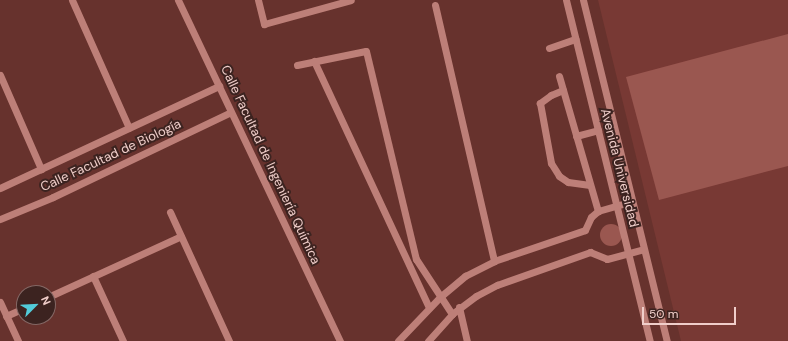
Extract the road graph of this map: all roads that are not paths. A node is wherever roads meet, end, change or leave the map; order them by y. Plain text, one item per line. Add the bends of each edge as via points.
1 (72, 0) edge
2 (178, 0) edge
3 (258, 0) edge
4 (566, 0) edge
5 (583, 0) edge
6 (347, 1) edge
7 (435, 5) dead end
8 (575, 39) junction
9 (549, 48) dead end
10 (314, 61) junction
11 (297, 65) dead end
12 (0, 75) edge
13 (559, 76) dead end
14 (219, 86) junction
15 (563, 90) junction
16 (231, 112) junction
17 (129, 128) junction
18 (598, 130) junction
19 (576, 136) junction
20 (41, 169) junction
21 (590, 185) junction
22 (0, 188) edge
23 (632, 201) junction
24 (616, 204) junction
25 (598, 211) junction
26 (170, 212) dead end
27 (0, 219) edge
28 (181, 236) junction
29 (644, 249) junction
30 (628, 254) junction
31 (416, 259) junction
32 (494, 260) junction
33 (407, 263) junction
34 (93, 276) junction
35 (56, 293) edge
36 (440, 297) junction
37 (0, 302) edge
38 (459, 307) junction
39 (429, 308) junction
40 (16, 312) edge
41 (452, 314) junction
42 (6, 316) junction
43 (18, 341) edge
44 (123, 341) edge
45 (229, 341) edge
46 (340, 341) edge
47 (398, 341) edge
48 (428, 341) edge
49 (467, 341) edge
50 (650, 341) edge
51 (667, 341) edge

1 - 17 street
2 - 14 street, Calle Facultad de Ingenierίa Quίmica
3 - 6 street via 264,24
4 - 8 street, Avenida Universidad
5 - 23 street, Avenida Universidad
7 - 32 street
8 - 9 street
8 - 18 street, Avenida Universidad
10 - 11 street
10 - 31 street via 366,51
10 - 33 street
12 - 20 street
13 - 15 street
14 - 16 street, Calle Facultad de Ingenierίa Quίmica
14 - 17 street, Calle Facultad de Biología
15 - 19 street
15 - 21 street via 544,98 540,104 551,163 559,176 568,182
16 - 27 street, Calle Facultad de Biología
16 - 46 street, Calle Facultad de Ingenierίa Quίmica
17 - 20 street, Calle Facultad de Biología
18 - 19 street
18 - 24 street, Avenida Universidad
19 - 21 street
20 - 22 street, Calle Facultad de Biología
21 - 25 street
23 - 24 street
23 - 29 street, Avenida Universidad
24 - 25 street
24 - 30 street, Avenida Universidad
25 - 32 street via 591,217 585,230
26 - 28 street
28 - 34 street
28 - 45 street
29 - 30 street
29 - 51 street, Avenida Universidad
30 - 38 street via 607,259 590,252 497,285
30 - 50 street, Avenida Universidad
31 - 33 street
31 - 36 street
32 - 36 street via 466,276
33 - 39 street
34 - 35 street
34 - 44 street
36 - 39 street
36 - 41 street
37 - 42 street
38 - 41 street
38 - 49 street
39 - 47 street
40 - 42 street
41 - 48 street
42 - 43 street

